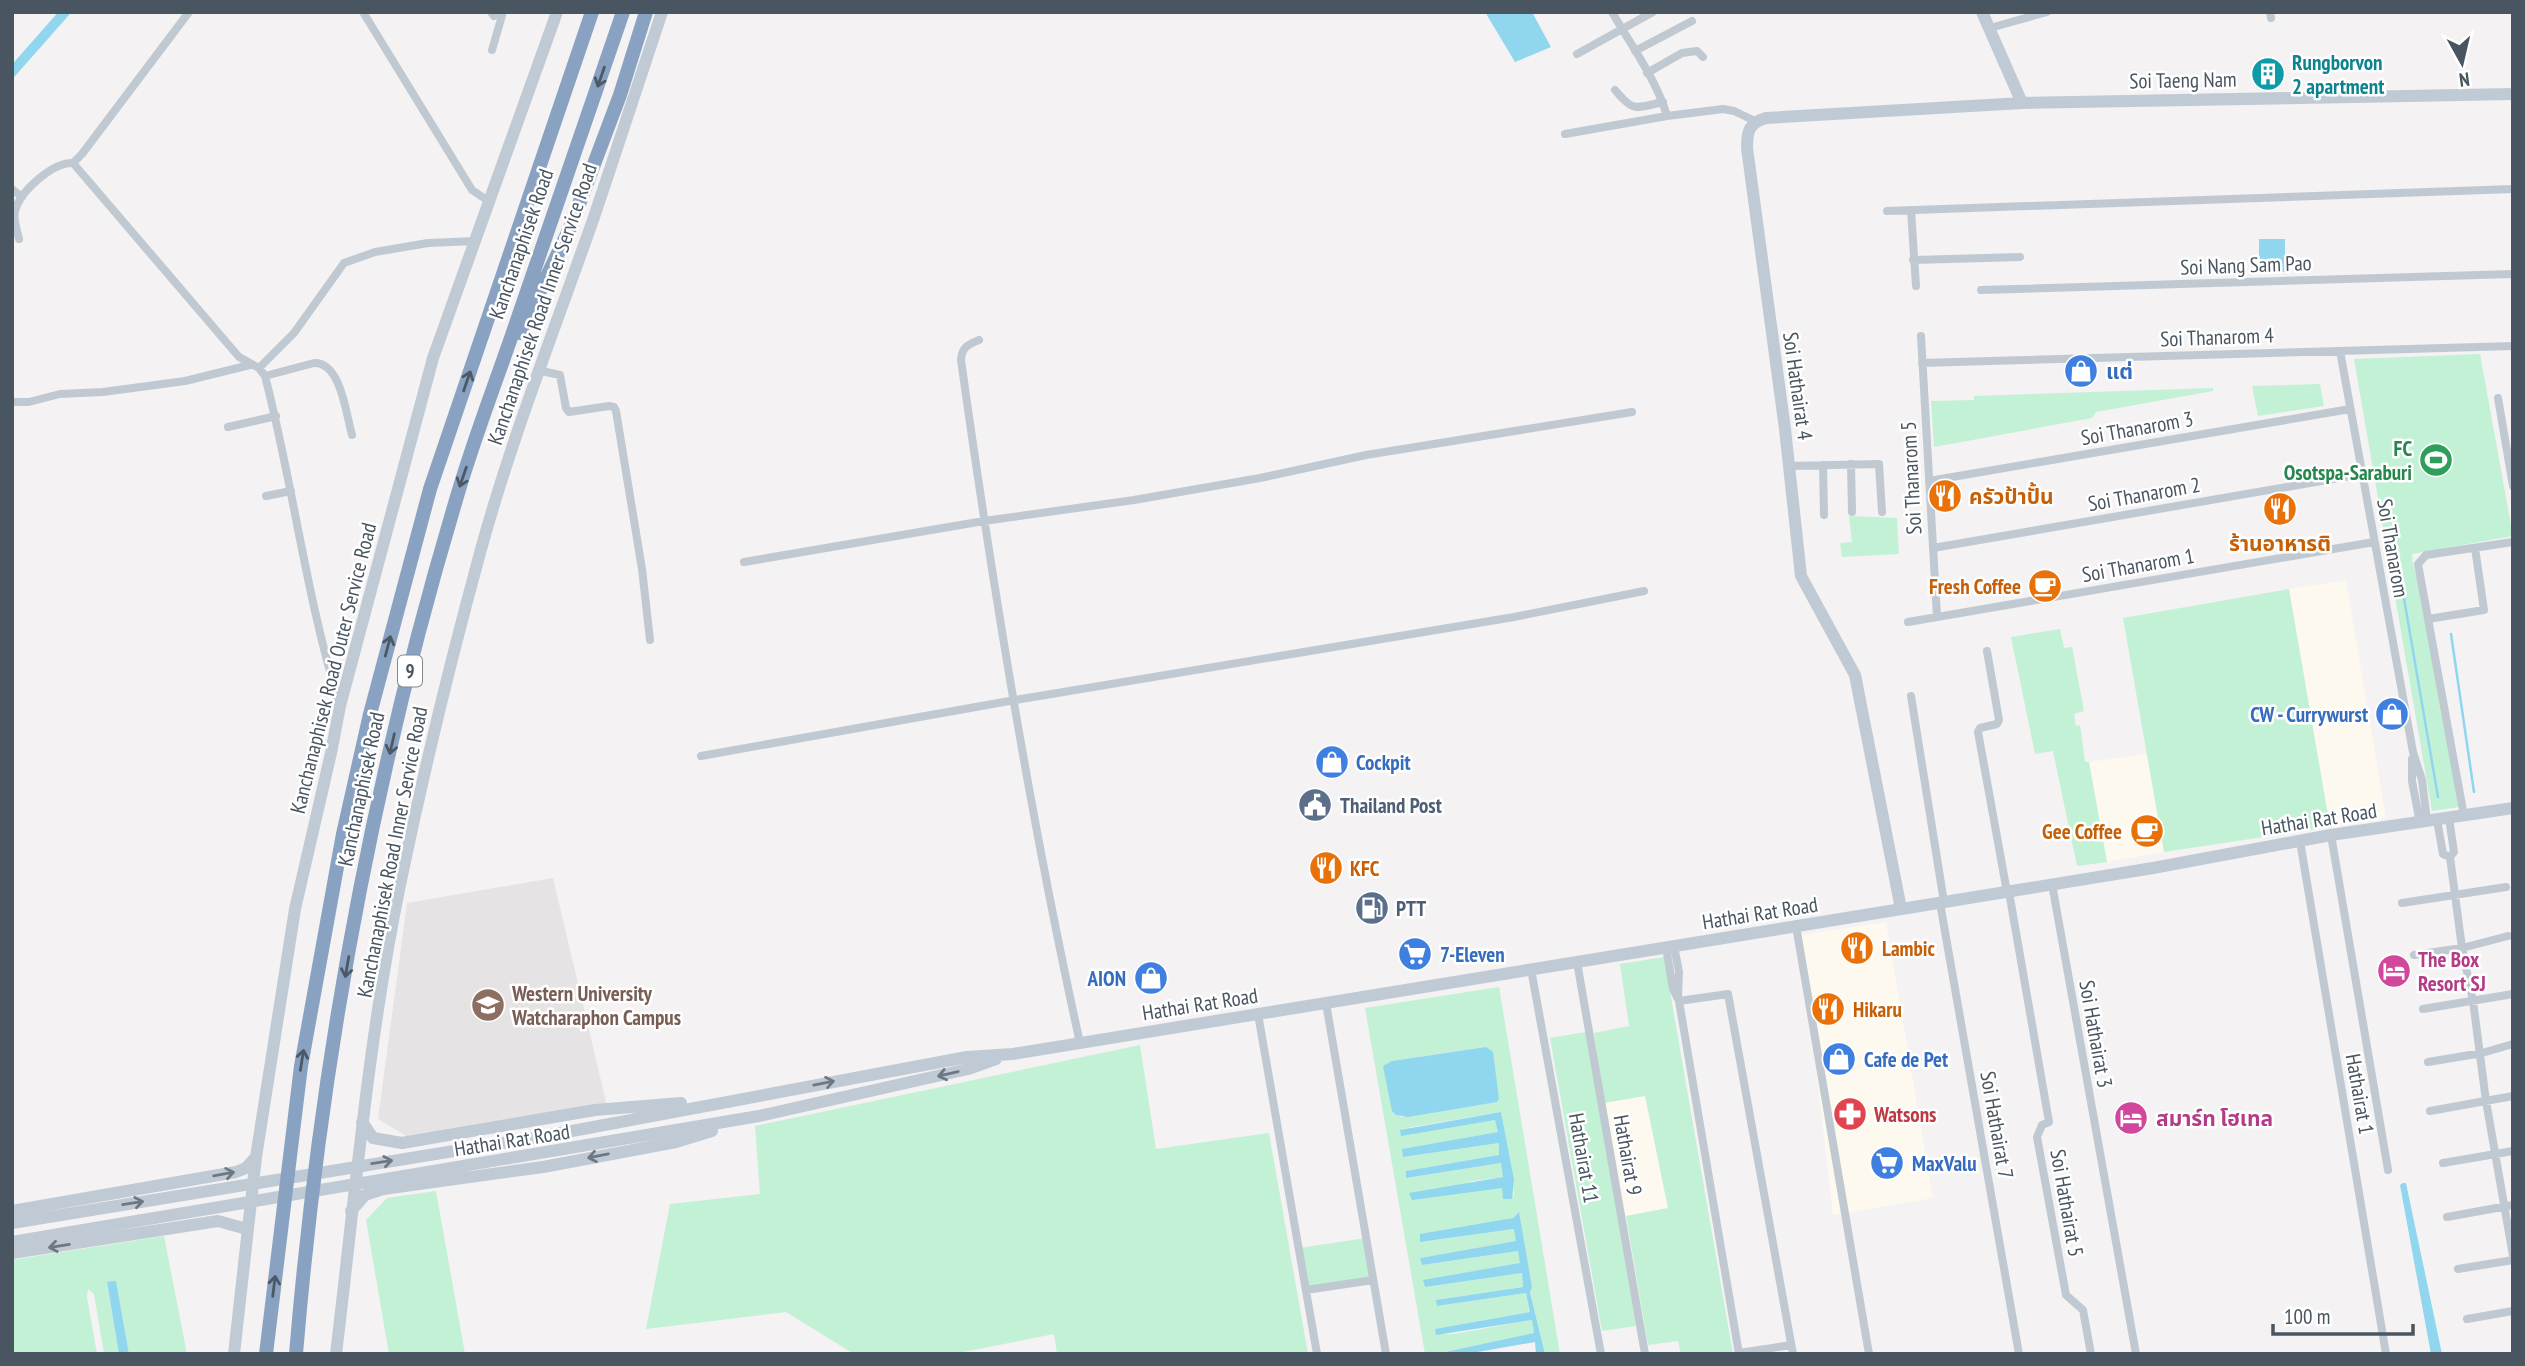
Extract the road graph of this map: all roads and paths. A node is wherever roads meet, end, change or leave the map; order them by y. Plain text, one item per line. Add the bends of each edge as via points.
1 (189, 12) edge
2 (363, 12) edge
3 (503, 12) edge
4 (557, 12) edge
5 (592, 12) edge
6 (623, 12) edge
7 (646, 12) edge
8 (662, 12) edge
9 (1612, 12) edge
10 (1653, 12) edge
11 (1982, 12) edge
12 (2047, 12) edge
13 (1692, 21) dead end
14 (1990, 28) junction
15 (1623, 31) junction
16 (492, 50) dead end
17 (1635, 51) junction
18 (1577, 54) dead end
19 (1703, 57) dead end
20 (1647, 73) junction
21 (1615, 90) dead end
22 (2513, 94) edge
23 (1662, 102) junction
24 (2022, 103) junction
25 (1667, 116) junction
26 (1755, 121) junction
27 (1565, 134) dead end
28 (73, 163) junction
29 (12, 189) edge
30 (2513, 189) edge
31 (22, 197) junction
32 (491, 202) junction
33 (1911, 210) junction
34 (1887, 211) dead end
35 (19, 239) dead end
36 (477, 241) junction
37 (2020, 257) dead end
38 (1913, 260) junction
39 (2513, 274) edge
40 (1916, 286) dead end
41 (1981, 290) dead end
42 (1921, 336) dead end
43 (979, 340) dead end
44 (2513, 346) edge
45 (2340, 351) junction
46 (1922, 363) junction
47 (255, 366) junction
48 (537, 370) junction
49 (498, 375) junction
50 (265, 376) junction
51 (2498, 398) dead end
52 (12, 402) edge
53 (2350, 409) junction
54 (1632, 412) dead end
55 (276, 416) junction
56 (228, 427) dead end
57 (352, 435) dead end
58 (1851, 464) junction
59 (1823, 465) junction
60 (1789, 466) junction
61 (2362, 474) junction
62 (1929, 481) junction
63 (2513, 486) edge
64 (291, 491) junction
65 (266, 496) dead end
66 (1852, 512) dead end
67 (1882, 512) dead end
68 (1824, 515) dead end
69 (984, 522) junction
70 (2374, 542) junction
71 (2513, 542) edge
72 (1933, 548) junction
73 (2475, 548) junction
74 (744, 562) dead end
75 (1644, 591) dead end
76 (1937, 617) junction
77 (2428, 619) junction
78 (1908, 622) dead end
79 (650, 640) dead end
80 (1987, 651) dead end
81 (1912, 696) dead end
82 (1015, 700) junction
83 (340, 706) junction
84 (701, 755) dead end
85 (2513, 808) edge
86 (2464, 816) junction
87 (2433, 820) junction
88 (2331, 835) junction
89 (2300, 841) junction
90 (2052, 884) junction
91 (2505, 887) dead end
92 (2008, 892) junction
93 (2455, 895) junction
94 (1942, 902) junction
95 (2402, 903) dead end
96 (1901, 909) junction
97 (1796, 926) junction
98 (2508, 936) dead end
99 (1670, 947) junction
100 (2462, 948) junction
101 (2414, 955) dead end
102 (1577, 962) junction
103 (1531, 969) junction
104 (2513, 994) edge
105 (1679, 998) junction
106 (2473, 1001) junction
107 (1326, 1003) junction
108 (2423, 1009) dead end
109 (1258, 1014) junction
110 (1080, 1043) junction
111 (2513, 1044) edge
112 (2482, 1053) junction
113 (1013, 1054) junction
114 (2428, 1062) dead end
115 (757, 1096) junction
116 (2513, 1097) edge
117 (2486, 1101) junction
118 (2430, 1111) dead end
119 (759, 1116) junction
120 (362, 1122) junction
121 (2513, 1151) edge
122 (2495, 1154) junction
123 (256, 1157) junction
124 (2443, 1163) dead end
125 (2388, 1170) dead end
126 (195, 1179) junction
127 (2508, 1206) edge
128 (12, 1211) edge
129 (351, 1211) junction
130 (2447, 1217) dead end
131 (12, 1223) edge
132 (201, 1224) junction
133 (247, 1229) junction
134 (12, 1242) edge
135 (12, 1253) edge
136 (2513, 1258) edge
137 (2458, 1269) dead end
138 (1373, 1280) junction
139 (1306, 1290) junction
140 (2513, 1311) edge
141 (2467, 1319) dead end
142 (1792, 1349) edge
143 (234, 1354) edge
144 (265, 1354) edge
145 (296, 1354) edge
146 (336, 1354) edge
147 (1317, 1354) edge
148 (1386, 1354) edge
149 (1601, 1354) edge
150 (1645, 1354) edge
151 (1739, 1354) edge
152 (1869, 1354) edge
153 (2019, 1354) edge
154 (2091, 1354) edge
155 (2136, 1354) edge
156 (2386, 1354) edge

1 - 28 street
2 - 32 street via 472,190
3 - 16 street
4 - 32 main road, Kanchanaphisek Road Outer Service Road
144 -> 5 highway, Kanchanaphisek Road / 9 via 301,1066 370,714 430,489
6 -> 49 highway, Kanchanaphisek Road / 9
7 - 49 highway via 570,228
8 - 48 main road, Kanchanaphisek Road Inner Service Road
9 - 15 street
10 - 15 street
11 - 14 main road
12 - 14 street
13 - 17 street
14 - 24 main road
15 - 17 street
15 - 18 street
17 - 20 street
19 - 20 street via 1698,51 1682,53
20 - 23 street
21 - 23 street via 1632,107
22 - 24 main road, Soi Taeng Nam
23 - 25 street
24 - 26 main road
25 - 26 street via 1723,109
25 - 27 street
26 - 60 main road, Soi Hathairat 4 via 1749,126 1746,148
28 - 31 street via 55,166
28 - 47 street via 239,357
29 - 31 street
30 - 33 street
31 - 35 street via 14,217
32 - 36 main road, Kanchanaphisek Road Outer Service Road
33 - 34 street
33 - 38 street
36 - 47 street via 375,252 344,263 294,333
36 - 83 main road, Kanchanaphisek Road Outer Service Road via 433,358
37 - 38 street
38 - 40 street
39 - 41 street, Soi Nang Sam Pao
42 - 46 street, Soi Thanarom 5
43 - 69 street via 966,346 961,360
44 - 45 street, Soi Thanarom 4
45 - 46 street, Soi Thanarom 4
45 - 53 street, Soi Thanarom
46 - 62 street, Soi Thanarom 5
47 - 50 street
47 - 52 street via 186,381
48 - 79 street via 560,375 569,412 609,406 616,411
48 - 120 main road, Kanchanaphisek Road Inner Service Road via 481,550 437,717 400,886
49 -> 145 highway, Kanchanaphisek Road / 9 via 431,587 370,839 329,1070
50 - 55 street
50 - 57 street via 314,363 329,367
51 - 63 street
53 - 61 street, Soi Thanarom
53 - 62 street, Soi Thanarom 3
54 - 69 street
55 - 56 street
55 - 64 street
58 - 59 street
58 - 66 street
58 - 67 street via 1879,464
59 - 60 street
59 - 68 street
60 - 96 main road, Soi Hathairat 4 via 1801,576 1855,675
61 - 70 street, Soi Thanarom
61 - 72 street, Soi Thanarom 2
62 - 72 street, Soi Thanarom 5
64 - 65 street
64 - 83 street via 321,642
69 - 74 street
69 - 82 street
70 - 76 street, Soi Thanarom 1
70 - 87 street, Soi Thanarom via 2413,752
71 - 73 street
72 - 76 street, Soi Thanarom 5
73 - 77 street via 2422,558 2418,564
73 - 77 street via 2484,610
75 - 82 street
76 - 78 street, Soi Thanarom 1
77 - 86 street
80 - 92 street, Soi Hathairat 5 via 1999,720 1978,732
81 - 94 street, Soi Hathairat 7
82 - 84 street
82 - 110 street
83 - 123 main road, Kanchanaphisek Road Outer Service Road via 295,909
85 - 86 main road, Hathai Rat Road
86 - 87 main road, Hathai Rat Road
87 - 88 main road, Hathai Rat Road
87 - 93 street, Soi Thanarom via 2454,852 2450,858
88 - 89 main road, Hathai Rat Road
88 - 125 street
89 - 90 main road, Hathai Rat Road
89 - 156 street, Hathairat 1
90 - 92 main road, Hathai Rat Road
90 - 155 street, Soi Hathairat 3
91 - 93 street
92 - 94 main road, Hathai Rat Road
92 - 154 street, Soi Hathairat 5 via 2049,1122 2042,1125 2038,1137 2066,1295 2083,1310
93 - 95 street
93 - 100 street, Soi Thanarom
94 - 96 main road, Hathai Rat Road
94 - 153 street, Soi Hathairat 7
96 - 97 main road, Hathai Rat Road
97 - 99 main road, Hathai Rat Road
97 - 152 street
98 - 100 street
99 - 102 main road, Hathai Rat Road
99 - 105 street via 1679,972
100 - 101 street
100 - 106 street, Soi Thanarom
102 - 103 main road, Hathai Rat Road
102 - 150 street, Hathairat 9
103 - 107 main road, Hathai Rat Road
103 - 149 street, Hathairat 11
104 - 106 street
105 - 142 street via 1728,994
105 - 151 street
106 - 108 street
106 - 112 street, Soi Thanarom
107 - 109 main road, Hathai Rat Road
107 - 138 street
109 - 110 main road, Hathai Rat Road
109 - 139 street
110 - 113 main road, Hathai Rat Road
111 - 112 street
112 - 114 street
112 - 117 street, Soi Thanarom
115 -> 113 main road, Hathai Rat Road via 967,1057
113 -> 119 main road, Hathai Rat Road via 968,1069
115 - 120 main road via 595,1110 402,1143 373,1138
131 -> 115 main road, Hathai Rat Road
116 - 117 street
117 - 118 street
117 - 122 street, Soi Thanarom
119 -> 129 main road via 676,1142 383,1189 365,1195
119 - 134 main road, Hathai Rat Road
120 - 129 main road, Kanchanaphisek Road Inner Service Road
121 - 122 street
122 - 124 street
122 - 127 street, Soi Thanarom
126 -> 123 main road via 236,1172
123 - 133 main road, Kanchanaphisek Road Outer Service Road
126 - 128 main road
126 - 132 main road via 210,1196
127 - 130 street
127 - 136 street, Soi Thanarom
129 - 146 main road, Kanchanaphisek Road Inner Service Road
132 - 133 main road via 218,1222
132 -> 135 main road
133 - 143 main road, Kanchanaphisek Road Outer Service Road
136 - 137 street
138 - 139 street
138 - 148 street
139 - 147 street
140 - 141 street
142 - 151 street

